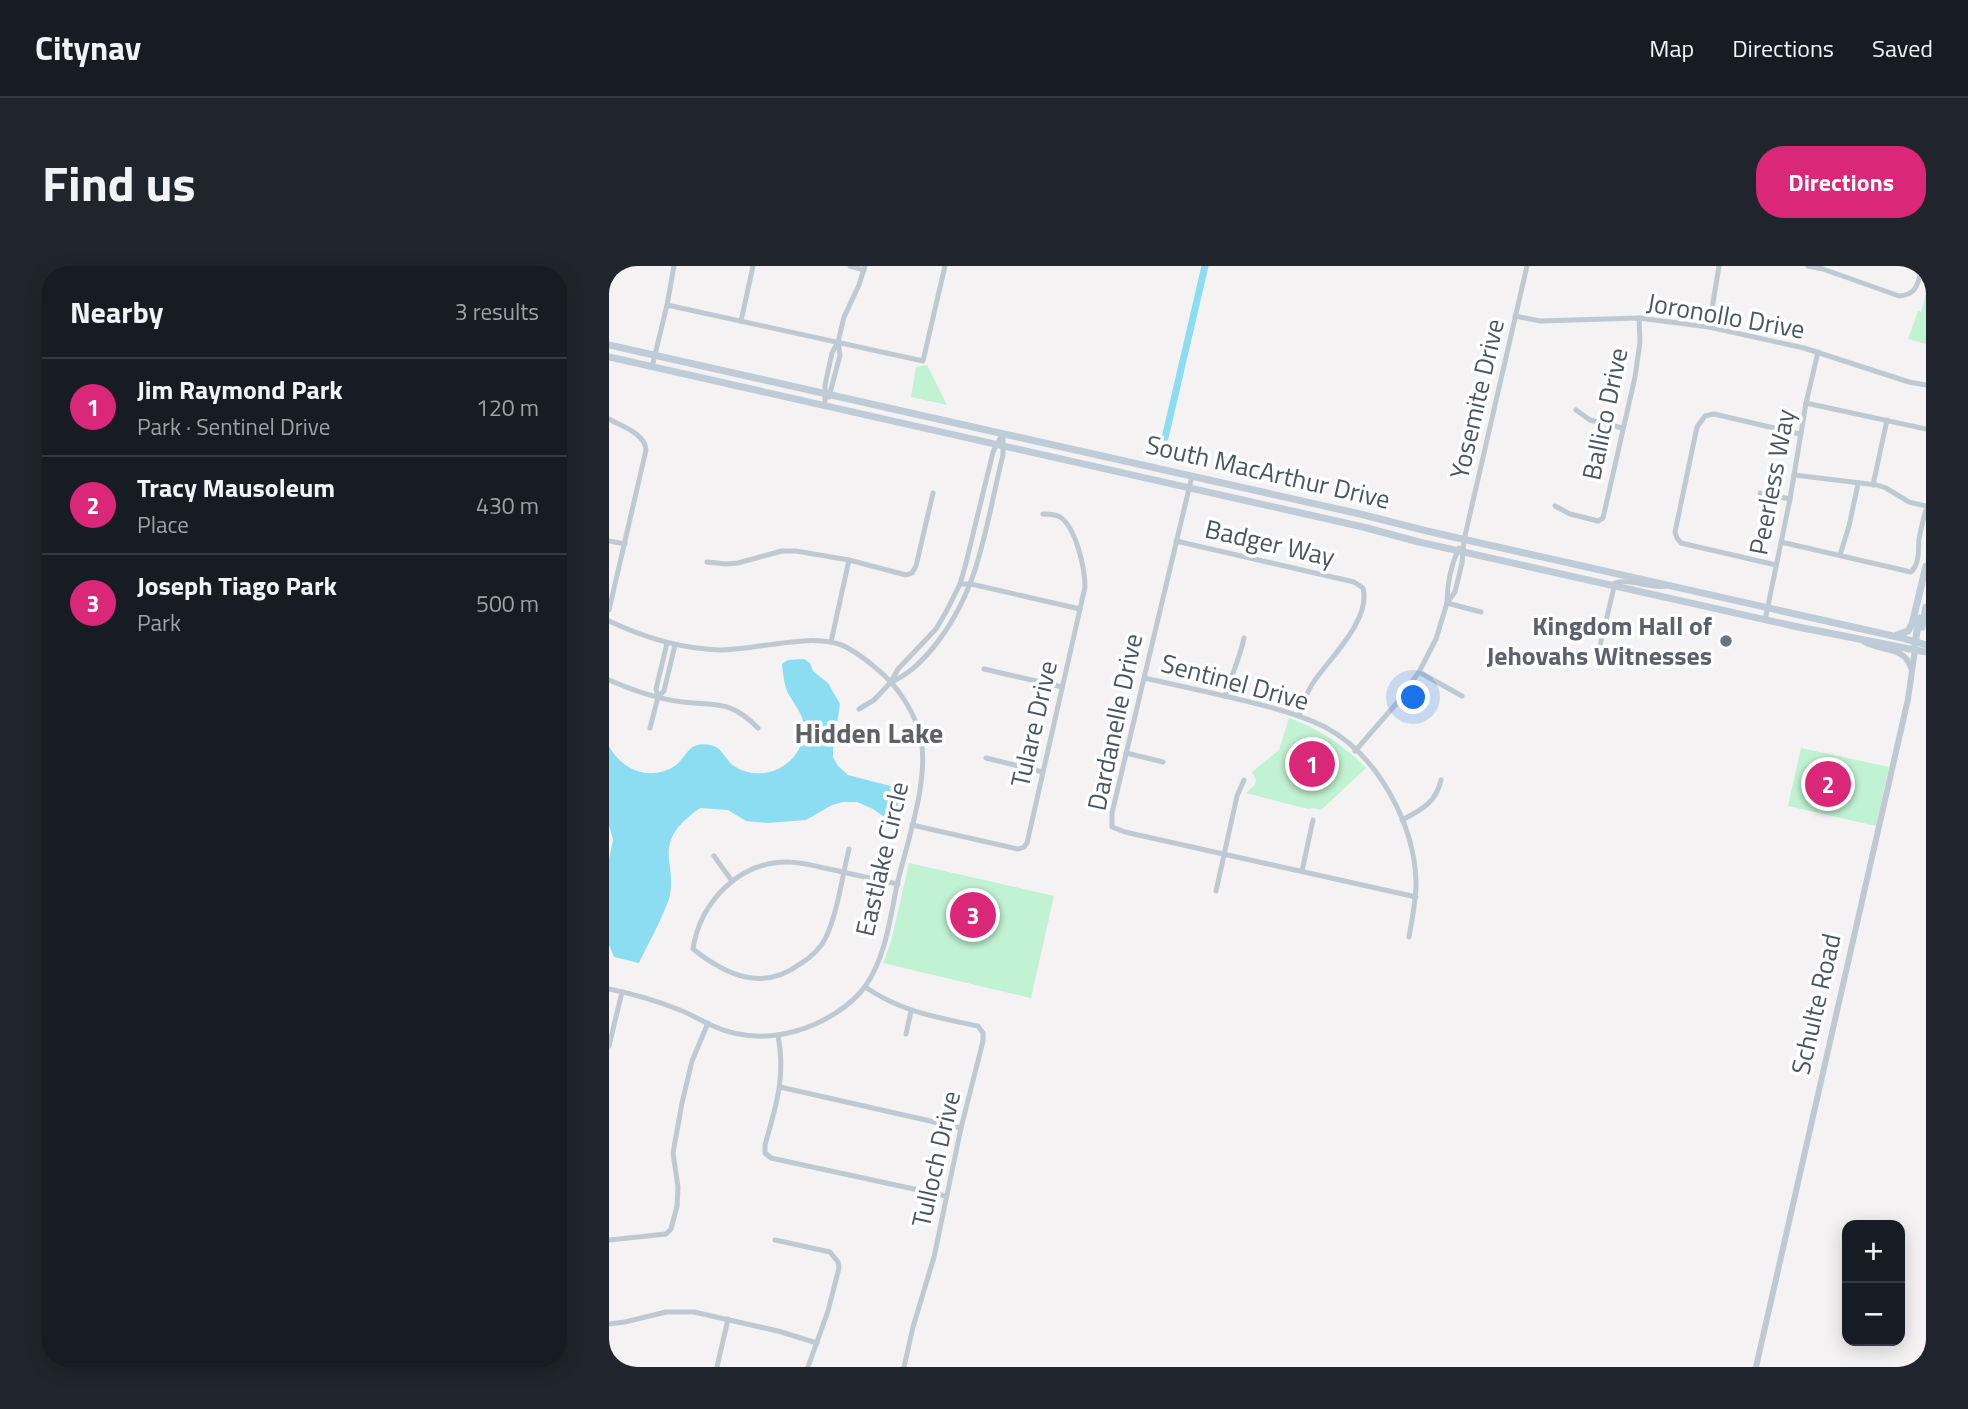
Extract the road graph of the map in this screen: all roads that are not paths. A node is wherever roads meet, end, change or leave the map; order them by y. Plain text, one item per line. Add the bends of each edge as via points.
1 (674, 266) edge
2 (753, 266) edge
3 (850, 266) edge
4 (945, 266) edge
5 (1527, 266) edge
6 (1719, 266) edge
7 (1808, 266) edge
8 (1922, 266) edge
9 (865, 268) edge
10 (667, 305) junction
11 (1515, 316) junction
12 (1639, 318) junction
13 (741, 321) junction
14 (1709, 327) junction
15 (838, 342) junction
16 (609, 345) edge
17 (1818, 352) junction
18 (655, 355) junction
19 (609, 357) edge
20 (652, 367) junction
21 (1926, 385) edge
22 (827, 394) junction
23 (1806, 404) junction
24 (825, 405) junction
25 (1576, 410) dead end
26 (609, 419) edge
27 (1887, 420) junction
28 (1622, 428) junction
29 (1926, 429) edge
30 (1003, 433) junction
31 (1800, 434) junction
32 (1000, 445) junction
33 (1794, 475) junction
34 (1192, 476) junction
35 (1858, 484) junction
36 (1873, 485) junction
37 (1189, 487) junction
38 (933, 493) dead end
39 (1760, 493) dead end
40 (1790, 499) junction
41 (1555, 506) dead end
42 (1926, 508) edge
43 (1043, 514) dead end
44 (1464, 540) junction
45 (609, 541) edge
46 (1176, 541) junction
47 (1781, 542) junction
48 (625, 544) junction
49 (1461, 551) junction
50 (1840, 555) junction
51 (849, 560) junction
52 (707, 562) dead end
53 (1776, 565) junction
54 (1926, 566) edge
55 (1926, 583) edge
56 (960, 584) junction
57 (971, 584) junction
58 (1614, 585) junction
59 (1667, 586) junction
60 (1447, 603) junction
61 (1926, 607) edge
62 (1767, 608) junction
63 (1080, 609) junction
64 (609, 610) edge
65 (1481, 612) dead end
66 (1765, 620) junction
67 (609, 621) edge
68 (1889, 635) junction
69 (1244, 638) dead end
70 (1858, 638) junction
71 (831, 642) junction
72 (667, 643) junction
73 (675, 645) junction
74 (1918, 645) edge
75 (1926, 652) edge
76 (1598, 654) dead end
77 (984, 669) dead end
78 (1419, 672) junction
79 (1912, 673) junction
80 (1144, 678) junction
81 (609, 680) edge
82 (891, 682) junction
83 (1062, 687) junction
84 (1225, 696) junction
85 (1462, 696) dead end
86 (658, 697) junction
87 (859, 709) dead end
88 (1299, 716) junction
89 (650, 728) dead end
90 (758, 728) dead end
91 (1355, 751) junction
92 (1126, 753) junction
93 (986, 758) dead end
94 (1163, 762) dead end
95 (1043, 772) junction
96 (1244, 780) dead end
97 (1441, 780) dead end
98 (1313, 820) dead end
99 (1402, 820) junction
100 (912, 825) junction
101 (849, 849) dead end
102 (1225, 854) junction
103 (714, 856) dead end
104 (1302, 871) junction
105 (843, 872) junction
106 (732, 880) junction
107 (898, 884) junction
108 (1216, 891) dead end
109 (1416, 897) junction
110 (1409, 937) dead end
111 (865, 987) junction
112 (609, 989) edge
113 (622, 992) junction
114 (911, 1012) junction
115 (708, 1023) junction
116 (906, 1034) dead end
117 (778, 1035) junction
118 (609, 1046) edge
119 (780, 1087) junction
120 (961, 1128) junction
121 (946, 1196) junction
122 (609, 1240) edge
123 (775, 1240) dead end
124 (728, 1320) junction
125 (609, 1324) edge
126 (817, 1343) junction
127 (717, 1367) edge
128 (808, 1367) edge
129 (904, 1367) edge
130 (1756, 1367) edge

1 - 10 street
2 - 13 street
3 - 9 street
4 - 15 street via 923,361
5 - 11 street, Yosemite Drive
6 - 14 street
7 - 8 street via 1907,295 1917,287
9 - 15 street
10 - 13 street
10 - 18 street
11 - 12 street, Joronollo Drive via 1540,321
11 - 44 street, Yosemite Drive
12 - 14 street, Joronollo Drive
12 - 28 street, Ballico Drive via 1635,377
13 - 15 street
14 - 17 street, Joronollo Drive
15 - 22 street via 840,355
16 - 18 main road, South MacArthur Drive
17 - 21 street, Joronollo Drive
17 - 23 street, Peerless Way
18 - 20 street
18 - 22 main road, South MacArthur Drive
19 - 20 main road, South MacArthur Drive
20 - 24 main road, South MacArthur Drive
22 - 24 street
22 - 30 main road, South MacArthur Drive
23 - 27 street
23 - 31 street, Peerless Way
24 - 32 main road, South MacArthur Drive
25 - 28 street via 1590,420
26 - 48 street via 645,441
27 - 29 street
27 - 36 street
28 - 41 street, Ballico Drive via 1603,517 1598,521
30 - 32 street
30 - 34 main road, South MacArthur Drive
31 - 33 street, Peerless Way
31 - 53 street via 1714,414 1705,416 1697,427 1675,531 1681,543
32 - 37 main road, South MacArthur Drive
32 - 56 street via 993,453
32 - 57 street via 993,497
33 - 35 street
33 - 40 street, Peerless Way
34 - 37 street, Dardanelle Drive
34 - 44 main road, South MacArthur Drive
35 - 36 street
35 - 50 street
36 - 42 street
37 - 46 street, Dardanelle Drive
37 - 49 main road, South MacArthur Drive
38 - 51 street via 912,573 903,576
39 - 40 street
40 - 47 street, Peerless Way
42 - 50 street via 1912,572
43 - 63 street, Tulare Drive via 1063,519 1076,542 1085,573
44 - 49 street, Yosemite Drive
44 - 59 main road, South MacArthur Drive
45 - 48 street
46 - 80 street, Dardanelle Drive
46 - 88 street, Badger Way via 1360,585 1364,592 1357,621 1313,682
47 - 50 street
47 - 53 street, Peerless Way
48 - 64 street
49 - 58 main road, South MacArthur Drive
49 - 60 street, Yosemite Drive
51 - 52 street via 782,551 738,563
51 - 71 street
53 - 62 street, Peerless Way
54 - 68 main road via 1912,624 1902,634
55 - 74 main road, Schulte Road
56 - 57 street
56 - 82 street via 936,629
57 - 63 street
57 - 82 street via 944,634 905,676
58 - 59 street via 1621,581
58 - 66 main road, South MacArthur Drive
58 - 76 street
59 - 62 main road, South MacArthur Drive
60 - 65 street
60 - 78 street, Yosemite Drive
61 - 74 main road, Schulte Road
62 - 66 street, Peerless Way
62 - 68 main road, South MacArthur Drive
63 - 83 street, Tulare Drive
66 - 70 main road, South MacArthur Drive
67 - 72 street, Eastlake Circle
68 - 74 main road, South MacArthur Drive
69 - 84 street
70 - 74 main road, South MacArthur Drive
70 - 79 street via 1901,653 1909,660
71 - 73 street, Eastlake Circle via 743,650
71 - 82 street, Eastlake Circle via 846,647
72 - 73 street, Eastlake Circle
72 - 86 street
73 - 86 street via 664,691
74 - 75 main road
74 - 79 street, Schulte Road
77 - 83 street
78 - 85 street
78 - 91 street, Yosemite Drive
79 - 130 street, Schulte Road
80 - 84 street, Sentinel Drive
80 - 92 street, Dardanelle Drive
81 - 86 street
82 - 87 street
82 - 100 street, Eastlake Circle via 912,712 921,741 921,783
83 - 95 street, Tulare Drive
84 - 88 street, Sentinel Drive
86 - 89 street
86 - 90 street via 715,703 733,709
88 - 91 street, Sentinel Drive via 1327,728
91 - 99 street, Sentinel Drive via 1393,797
92 - 94 street
92 - 102 street, Dardanelle Drive via 1112,827
93 - 95 street
95 - 100 street, Tulare Drive via 1024,847
96 - 102 street
97 - 99 street via 1431,802
98 - 104 street
99 - 109 street, Sentinel Drive via 1412,848
100 - 107 street, Eastlake Circle
101 - 105 street
102 - 104 street
102 - 108 street
103 - 106 street
104 - 109 street
105 - 106 street via 779,862
105 - 106 street via 825,940 796,968 770,978 744,978 727,972 693,949 707,908
105 - 107 street
107 - 111 street, Eastlake Circle via 882,951
109 - 110 street, Sentinel Drive
111 - 114 street, Tulloch Drive
111 - 117 street, Eastlake Circle via 821,1021
112 - 113 street, Eastlake Circle
113 - 115 street, Eastlake Circle
113 - 118 street
114 - 116 street
114 - 120 street, Tulloch Drive via 978,1026 982,1033
115 - 117 street, Eastlake Circle via 736,1034
115 - 122 street via 692,1061 673,1153 678,1186 671,1230
117 - 119 street
119 - 120 street
119 - 121 street via 765,1145 771,1158
120 - 121 street, Tulloch Drive
121 - 129 street, Tulloch Drive
123 - 126 street via 830,1252 838,1262
124 - 125 street via 679,1311
124 - 126 street
124 - 127 street
126 - 128 street

